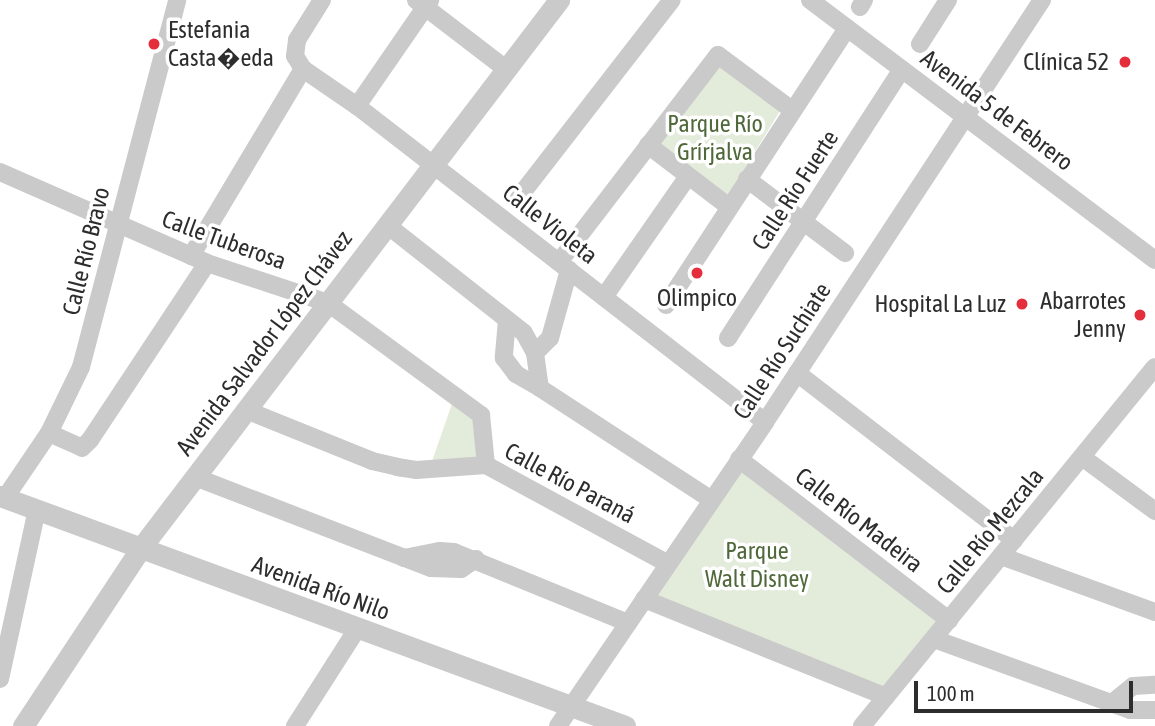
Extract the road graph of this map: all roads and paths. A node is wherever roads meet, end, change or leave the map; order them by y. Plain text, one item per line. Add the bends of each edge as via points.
1 (177, 0) edge
2 (322, 0) edge
3 (559, 0) edge
4 (671, 0) edge
5 (810, 0) edge
6 (948, 0) edge
7 (1042, 0) edge
8 (423, 2) edge
9 (847, 28) junction
10 (920, 44) dead end
11 (303, 69) junction
12 (506, 69) junction
13 (902, 69) junction
14 (357, 106) junction
15 (792, 110) junction
16 (965, 117) junction
17 (648, 145) junction
18 (433, 165) junction
19 (0, 172) edge
20 (688, 176) junction
21 (747, 179) junction
22 (519, 197) dead end
23 (729, 207) junction
24 (804, 222) junction
25 (116, 225) junction
26 (387, 225) junction
27 (845, 253) dead end
28 (199, 259) junction
29 (1155, 260) edge
30 (564, 266) junction
31 (604, 298) junction
32 (327, 303) junction
33 (666, 305) dead end
34 (507, 320) junction
35 (728, 338) dead end
36 (535, 353) junction
37 (1155, 367) edge
38 (797, 373) junction
39 (540, 388) junction
40 (1149, 388) edge
41 (246, 410) junction
42 (765, 422) junction
43 (49, 433) junction
44 (1082, 457) junction
45 (739, 459) junction
46 (486, 466) junction
47 (195, 477) junction
48 (3, 497) edge
49 (712, 500) junction
50 (37, 510) junction
51 (1155, 511) edge
52 (1014, 540) junction
53 (140, 549) junction
54 (1001, 556) junction
55 (668, 564) junction
56 (644, 599) junction
57 (1155, 612) edge
58 (948, 620) junction
59 (628, 623) junction
60 (358, 629) junction
61 (933, 639) junction
62 (0, 679) edge
63 (1155, 685) edge
64 (886, 697) junction
65 (1112, 703) junction
66 (571, 706) junction
67 (1155, 710) edge
68 (23, 726) edge
69 (295, 726) edge
70 (558, 726) edge
71 (625, 726) edge
72 (864, 726) edge

1 - 25 street, Calle Río Bravo
2 - 11 street via 297,40 295,56
3 - 12 street, Avenida Salvador López Chávez
4 - 22 street
5 - 9 street, Avenida 5 de Febrero
6 - 10 street
7 - 16 street, Calle Río Suchiate
8 - 12 street
8 - 14 street
9 - 13 street, Avenida 5 de Febrero
9 - 15 street
11 - 14 street, Calle Violeta
11 - 28 street
12 - 18 street, Avenida Salvador López Chávez
13 - 16 street, Avenida 5 de Febrero
13 - 24 street, Calle Río Fuerte
14 - 18 street, Calle Violeta
15 - 17 street via 718,55
15 - 21 street
16 - 29 street, Avenida 5 de Febrero
16 - 38 street, Calle Río Suchiate
17 - 20 street
17 - 30 street
18 - 26 street, Avenida Salvador López Chávez
18 - 30 street, Calle Violeta
19 - 25 street, Calle Tuberosa
20 - 23 street
20 - 31 street
21 - 23 street
21 - 24 street
23 - 33 street
24 - 27 street
24 - 35 street, Calle Río Fuerte
25 - 28 street, Calle Tuberosa
25 - 43 street, Calle Río Bravo via 81,367
26 - 32 street, Avenida Salvador López Chávez
26 - 34 street
28 - 32 street, Calle Tuberosa
28 - 43 street via 90,440 82,448
30 - 31 street, Calle Violeta
30 - 36 street via 550,338
31 - 42 street, Calle Violeta
32 - 41 street, Avenida Salvador López Chávez
32 - 46 street, Calle Tuberosa via 481,415
34 - 36 street via 524,333
34 - 39 street via 503,358 516,374
36 - 39 street
37 - 40 street, Calle Río Mezcala
38 - 42 street, Calle Río Suchiate
38 - 52 street
39 - 49 street
40 - 44 street, Calle Río Mezcala
41 - 46 street, Calle Río Paraná via 397,467
41 - 47 street, Avenida Salvador López Chávez
42 - 45 street, Calle Río Suchiate
43 - 48 street, Calle Río Bravo
44 - 51 street
44 - 52 street, Calle Río Mezcala
45 - 49 street, Calle Río Suchiate
45 - 58 street, Calle Río Madeira
46 - 55 street, Calle Río Paraná
47 - 53 street, Avenida Salvador López Chávez
47 - 59 street via 447,571 461,569 476,559
48 - 50 street, Avenida Río Nilo
49 - 55 street, Calle Río Suchiate
50 - 53 street, Avenida Río Nilo
50 - 62 street
52 - 54 street, Calle Río Mezcala
53 - 60 street, Avenida Río Nilo
53 - 68 street, Avenida Salvador López Chávez
54 - 57 street
54 - 58 street, Calle Río Mezcala
55 - 56 street, Calle Río Suchiate
56 - 59 street, Calle Río Suchiate
56 - 64 street
58 - 61 street, Calle Río Mezcala
59 - 66 street, Calle Río Suchiate
60 - 66 street, Avenida Río Nilo
60 - 69 street
61 - 64 street, Calle Río Mezcala
61 - 65 street
63 - 65 street via 1133,686
64 - 72 street, Calle Río Mezcala
65 - 67 street via 1130,710
66 - 70 street, Calle Río Suchiate
66 - 71 street, Avenida Río Nilo

